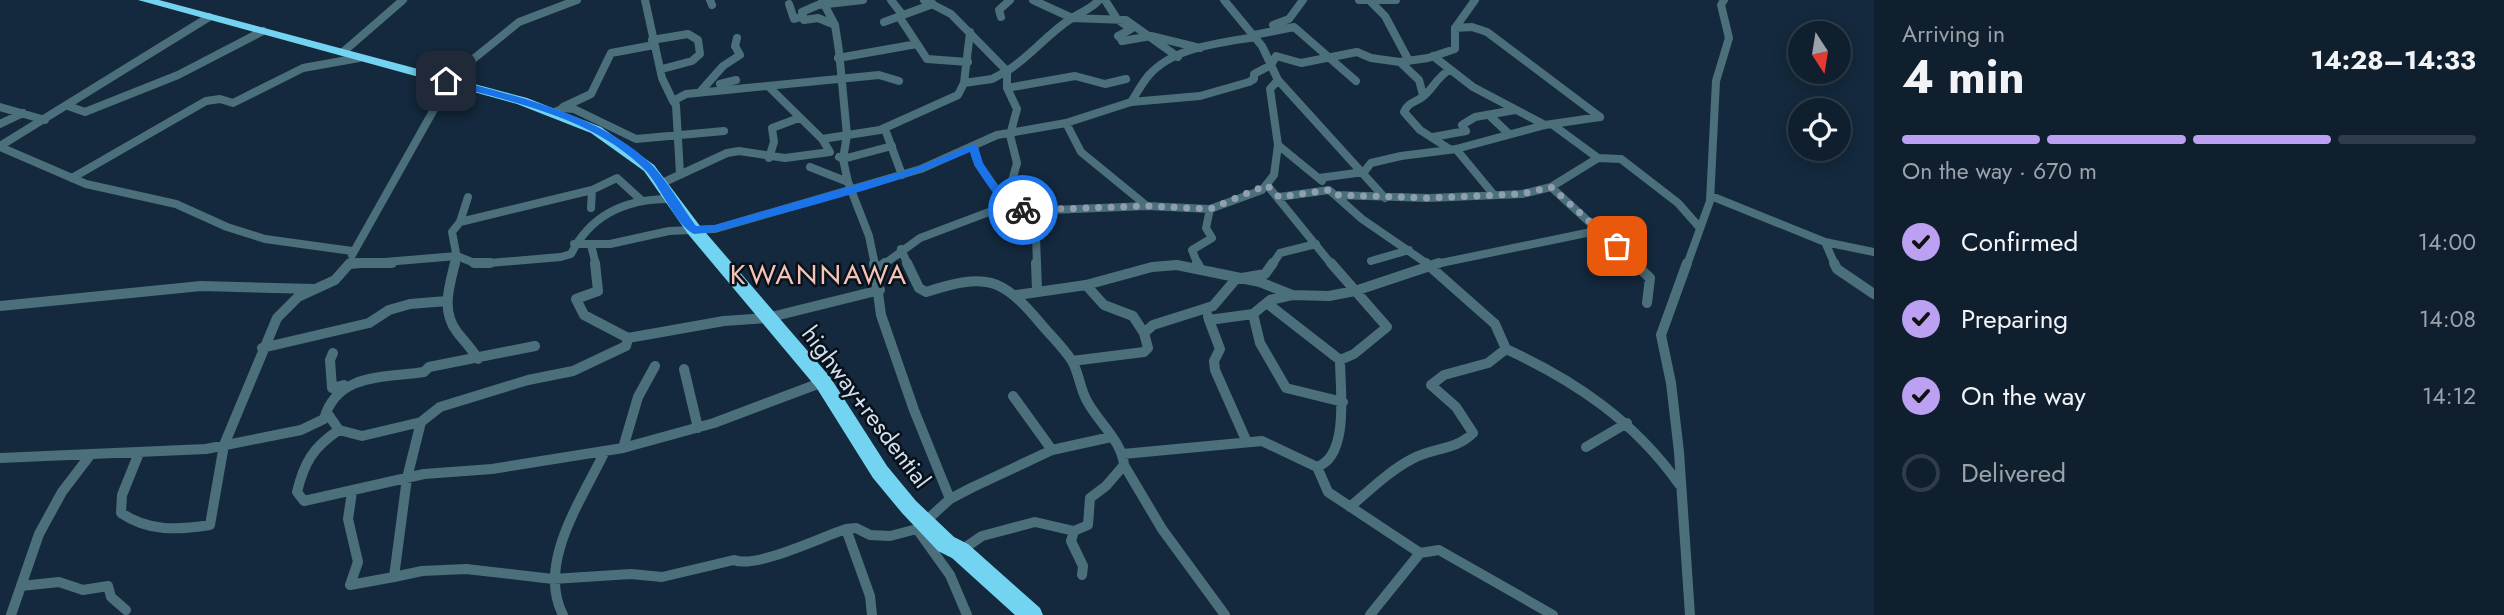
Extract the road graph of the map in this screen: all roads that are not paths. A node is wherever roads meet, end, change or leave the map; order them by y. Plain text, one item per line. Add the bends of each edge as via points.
1 (144, 0) edge
2 (403, 0) edge
3 (577, 0) edge
4 (645, 0) edge
5 (863, 0) edge
6 (891, 0) edge
7 (924, 0) edge
8 (1010, 0) edge
9 (1032, 0) edge
10 (1099, 0) edge
11 (1105, 0) edge
12 (1224, 0) edge
13 (1303, 0) edge
14 (1359, 0) edge
15 (1370, 0) edge
16 (1396, 0) edge
17 (1466, 0) edge
18 (1475, 0) edge
19 (1724, 0) edge
20 (823, 2) edge
21 (789, 4) dead end
22 (933, 4) junction
23 (1471, 8) junction
24 (900, 16) junction
25 (209, 17) junction
26 (801, 17) junction
27 (1001, 17) dead end
28 (1072, 18) junction
29 (1117, 19) junction
30 (884, 22) dead end
31 (835, 25) junction
32 (1455, 28) junction
33 (263, 31) junction
34 (970, 32) junction
35 (1252, 34) junction
36 (1151, 36) junction
37 (737, 38) dead end
38 (653, 42) junction
39 (917, 44) junction
40 (1201, 48) junction
41 (342, 52) junction
42 (1433, 56) junction
43 (1178, 57) junction
44 (359, 58) junction
45 (838, 58) junction
46 (1331, 58) junction
47 (968, 62) junction
48 (1404, 62) junction
49 (1270, 65) junction
50 (662, 69) junction
51 (1007, 71) junction
52 (1449, 71) junction
53 (1126, 79) dead end
54 (736, 80) dead end
55 (841, 80) junction
56 (1278, 80) junction
57 (448, 81) junction
58 (899, 81) dead end
59 (1356, 81) dead end
60 (964, 83) junction
61 (769, 87) junction
62 (1007, 88) junction
63 (705, 91) junction
64 (1423, 95) junction
65 (673, 101) junction
66 (1130, 102) junction
67 (68, 106) junction
68 (0, 107) edge
69 (559, 110) junction
70 (1515, 110) junction
71 (23, 113) junction
72 (1490, 116) junction
73 (799, 118) junction
74 (46, 120) junction
75 (1066, 123) junction
76 (0, 124) edge
77 (1549, 125) junction
78 (885, 129) junction
79 (724, 131) dead end
80 (1509, 134) junction
81 (848, 135) junction
82 (1010, 135) junction
83 (676, 137) junction
84 (1433, 137) junction
85 (822, 139) junction
86 (1278, 145) junction
87 (892, 146) junction
88 (0, 147) edge
89 (974, 147) junction
90 (1452, 148) junction
91 (830, 152) junction
92 (769, 158) junction
93 (1598, 158) junction
94 (843, 159) junction
95 (810, 167) dead end
96 (1364, 172) junction
97 (680, 174) junction
98 (902, 175) junction
99 (72, 178) junction
100 (1319, 178) junction
101 (660, 184) junction
102 (1267, 185) junction
103 (850, 186) junction
104 (1551, 187) junction
105 (592, 190) junction
106 (1332, 192) junction
107 (1494, 195) junction
108 (468, 197) dead end
109 (1279, 197) junction
110 (1710, 197) junction
111 (1385, 198) junction
112 (640, 199) junction
113 (669, 199) junction
114 (1004, 204) junction
115 (1147, 206) junction
116 (591, 208) dead end
117 (1210, 209) junction
118 (1027, 211) junction
119 (460, 222) junction
120 (1700, 228) junction
121 (694, 230) junction
122 (1601, 230) junction
123 (1825, 242) junction
124 (574, 244) junction
125 (1316, 244) junction
126 (591, 245) junction
127 (901, 249) junction
128 (1409, 250) junction
129 (352, 251) junction
130 (1874, 252) edge
131 (457, 256) junction
132 (1371, 261) dead end
133 (350, 263) junction
134 (367, 264) junction
135 (1429, 265) junction
136 (1200, 269) junction
137 (875, 272) junction
138 (1236, 279) junction
139 (335, 280) junction
140 (1086, 285) junction
141 (316, 289) junction
142 (880, 290) junction
143 (1037, 290) junction
144 (1355, 291) junction
145 (1874, 294) edge
146 (1017, 295) junction
147 (1292, 295) junction
148 (447, 301) junction
149 (1647, 303) dead end
150 (1268, 304) junction
151 (0, 306) edge
152 (1203, 308) junction
153 (1253, 314) junction
154 (767, 318) junction
155 (1209, 320) junction
156 (1144, 333) junction
157 (628, 338) junction
158 (536, 345) dead end
159 (262, 348) junction
160 (1506, 349) junction
161 (333, 353) dead end
162 (478, 359) junction
163 (1340, 360) junction
164 (1072, 361) junction
165 (655, 366) dead end
166 (684, 369) dead end
167 (823, 382) junction
168 (348, 384) junction
169 (1013, 396) dead end
170 (1343, 402) junction
171 (328, 414) junction
172 (421, 422) junction
173 (1628, 423) junction
174 (698, 428) junction
175 (301, 430) junction
176 (339, 430) junction
177 (1111, 437) junction
178 (1246, 440) junction
179 (318, 442) junction
180 (224, 445) junction
181 (1586, 447) dead end
182 (623, 448) junction
183 (1052, 450) junction
184 (605, 451) junction
185 (139, 453) junction
186 (91, 454) junction
187 (0, 458) edge
188 (1124, 459) junction
189 (1317, 467) junction
190 (407, 478) junction
191 (1679, 485) junction
192 (352, 492) junction
193 (950, 499) junction
194 (1350, 508) junction
195 (922, 526) junction
196 (846, 529) junction
197 (1074, 531) junction
198 (960, 551) junction
199 (1420, 553) junction
200 (1082, 575) dead end
201 (394, 577) junction
202 (553, 579) junction
203 (21, 586) junction
204 (126, 610) dead end
205 (1690, 614) edge
206 (11, 615) edge
207 (563, 615) edge
208 (873, 615) edge
209 (967, 615) edge
210 (1032, 615) edge
211 (1225, 615) edge
212 (1370, 615) edge
213 (1553, 615) edge

1 - 25 highway, highway+resdential
2 - 41 street
3 - 57 street via 519,22
4 - 38 street
5 - 20 street
6 - 24 street
7 - 22 street
8 - 27 street via 999,10
9 - 28 street
10 - 28 street via 1089,11
11 - 29 street
12 - 35 street
13 - 35 street via 1289,19
14 - 15 street
15 - 16 street
15 - 48 street via 1385,16
17 - 23 street
18 - 23 street
19 - 110 street via 1721,5 1729,38 1716,81
20 - 26 street via 802,12
20 - 31 street
21 - 26 street via 794,19
22 - 24 street
22 - 34 street
23 - 32 street
24 - 30 street
24 - 39 street
25 - 33 highway, highway+resdential
25 - 67 street
26 - 31 street
28 - 29 street
28 - 51 street
29 - 36 street via 1137,24
29 - 36 street via 1131,29 1118,36 1125,43
31 - 45 street
32 - 42 street via 1455,49
32 - 77 street via 1488,32 1600,117
33 - 41 highway, highway+resdential
33 - 67 street via 178,75 85,112
34 - 47 street
34 - 51 street
35 - 40 street
35 - 46 street via 1294,27
35 - 49 street
36 - 40 street
36 - 43 street
37 - 63 street via 740,55 727,60
38 - 50 street
38 - 50 street via 688,34 698,40 700,54 692,61
38 - 69 street via 611,53 591,94
39 - 45 street
39 - 47 street via 927,60
40 - 43 street
41 - 44 highway, highway+resdential
42 - 48 street
42 - 52 street
43 - 66 street via 1152,71
44 - 57 highway, highway+resdential
44 - 99 street via 303,68 233,103 206,101
45 - 55 street
46 - 48 street via 1357,52 1380,61
46 - 49 street via 1301,62 1276,56
46 - 59 street
47 - 60 street
48 - 64 street via 1419,79
49 - 56 street
49 - 66 street via 1249,82 1210,93
50 - 65 street via 662,86
51 - 60 street via 992,79
51 - 62 street
52 - 64 street via 1435,79
52 - 70 street
53 - 62 street via 1105,84 1075,76
54 - 63 street
55 - 58 street via 887,74
55 - 61 street
55 - 81 street
56 - 86 street via 1270,89
56 - 96 street
57 - 69 highway, highway+resdential
57 - 129 street
60 - 78 street via 958,95
61 - 63 street
61 - 73 street
62 - 82 street via 1017,109
63 - 65 street
64 - 84 street via 1404,112
65 - 83 street via 677,105
66 - 75 street
67 - 74 street
68 - 71 street
69 - 83 street via 588,113 636,139
69 - 101 highway, highway+resdential via 616,141 649,168
70 - 72 street
70 - 77 street
71 - 74 street
71 - 76 street
72 - 80 street
72 - 84 street via 1461,125 1466,131
73 - 85 street
73 - 92 street via 772,128
74 - 88 street
75 - 82 street
75 - 115 street via 1081,152
77 - 80 street
77 - 93 street
78 - 81 street
78 - 87 street
79 - 83 street
80 - 90 street
81 - 85 street
81 - 94 street
82 - 89 street via 979,141
82 - 114 street via 1017,163
83 - 97 street
84 - 90 street
85 - 91 street
86 - 100 street
86 - 102 street via 1274,175
87 - 94 street
87 - 98 street
88 - 99 street
89 - 98 street
89 - 114 street via 978,164
90 - 96 street via 1385,159 1371,163
90 - 107 street
91 - 92 street
91 - 94 street
92 - 97 street via 727,153
93 - 104 street
93 - 120 street via 1622,159 1678,203
94 - 103 street
95 - 103 street
96 - 100 street
96 - 111 street
97 - 101 street
98 - 103 street
99 - 129 street via 176,204 265,239
100 - 106 street
101 - 113 highway, highway+resdential
102 - 109 street
102 - 117 street
103 - 121 street via 725,226
103 - 137 street via 869,236
104 - 107 street
104 - 122 street
105 - 112 street via 617,178
105 - 116 street
105 - 119 street
106 - 109 street
106 - 111 street
106 - 128 street via 1362,219
107 - 111 street
108 - 119 street
109 - 125 street
110 - 120 street
110 - 123 street
112 - 113 street
112 - 124 street via 590,222
113 - 121 highway, highway+resdential
114 - 118 street
114 - 127 street
115 - 117 street
115 - 118 street
117 - 136 street via 1206,228 1212,238 1192,250
118 - 143 street via 1036,236
119 - 131 street via 452,232
120 - 191 street via 1661,335 1671,383
121 - 126 street via 669,230
121 - 154 highway, highway+resdential
122 - 135 street
122 - 149 street via 1650,278
123 - 130 street
123 - 145 street via 1837,269
124 - 126 street
124 - 131 street via 570,254 534,260 477,264
125 - 138 street via 1280,253 1265,274
125 - 144 street
126 - 157 street via 598,291 576,299 584,315
127 - 137 street
127 - 146 street via 919,288 926,292 981,281 996,282
128 - 132 street
128 - 135 street
129 - 133 street
131 - 134 street
131 - 148 street
133 - 134 street
133 - 139 street
134 - 139 street
135 - 144 street
135 - 160 street via 1495,324
136 - 138 street
136 - 140 street via 1152,267
137 - 142 street
138 - 147 street via 1260,282
138 - 152 street via 1222,300
139 - 141 street
140 - 143 street
140 - 156 street via 1107,307 1128,313
141 - 151 street via 201,286
141 - 159 street via 287,304
142 - 154 street
142 - 193 street via 881,315
143 - 146 street
144 - 147 street
144 - 163 street via 1387,327
146 - 164 street
147 - 150 street
148 - 159 street via 410,304 362,325
148 - 162 street via 454,330 472,345
150 - 153 street
150 - 163 street
152 - 155 street
152 - 156 street via 1153,325
153 - 155 street
153 - 170 street via 1264,352 1286,387
154 - 157 street
154 - 167 highway, highway+resdential
155 - 178 street via 1220,349 1215,370
156 - 164 street via 1148,348 1144,352
157 - 172 street via 626,346 585,367 440,407
158 - 162 street
159 - 180 street via 244,404
160 - 173 street via 1599,398
160 - 194 street via 1488,363 1444,375 1431,385 1456,407 1474,433 1462,447 1417,455
161 - 168 street via 332,388
162 - 168 street
163 - 170 street
164 - 177 street via 1086,400
165 - 182 street via 638,397
166 - 174 street
167 - 174 street
167 - 195 highway, highway+resdential via 880,472
168 - 171 street via 329,401
169 - 183 street
170 - 189 street via 1341,437
171 - 175 street
171 - 176 street
172 - 176 street via 362,436
172 - 190 street
173 - 181 street
173 - 191 street via 1661,456
174 - 182 street
175 - 179 street
175 - 180 street
176 - 179 street
177 - 183 street
177 - 188 street
178 - 188 street
178 - 189 street via 1262,441
179 - 192 street via 307,455 298,492 304,501
180 - 185 street
180 - 185 street via 211,526 191,528 147,527 121,513 122,495
182 - 184 street
183 - 193 street
184 - 190 street
184 - 202 street
185 - 186 street
186 - 187 street
186 - 203 street via 50,512
188 - 197 street via 1107,486 1090,498 1088,525
188 - 211 street via 1162,528
189 - 194 street via 1328,492
190 - 192 street
190 - 201 street
191 - 205 street
192 - 201 street via 348,519 358,562 350,585
193 - 195 street
194 - 199 street
195 - 196 street via 890,536
195 - 198 highway, highway+resdential
195 - 209 street
196 - 202 street via 770,557 741,563 734,560 662,577 631,574
196 - 208 street via 873,603
197 - 198 street via 1035,522 982,536
197 - 200 street via 1071,541 1083,566
198 - 210 highway, highway+resdential
199 - 212 street
199 - 213 street via 1439,550
201 - 202 street via 466,569
202 - 207 street
203 - 204 street via 59,582 70,590 85,591 108,586 111,597
203 - 206 street

